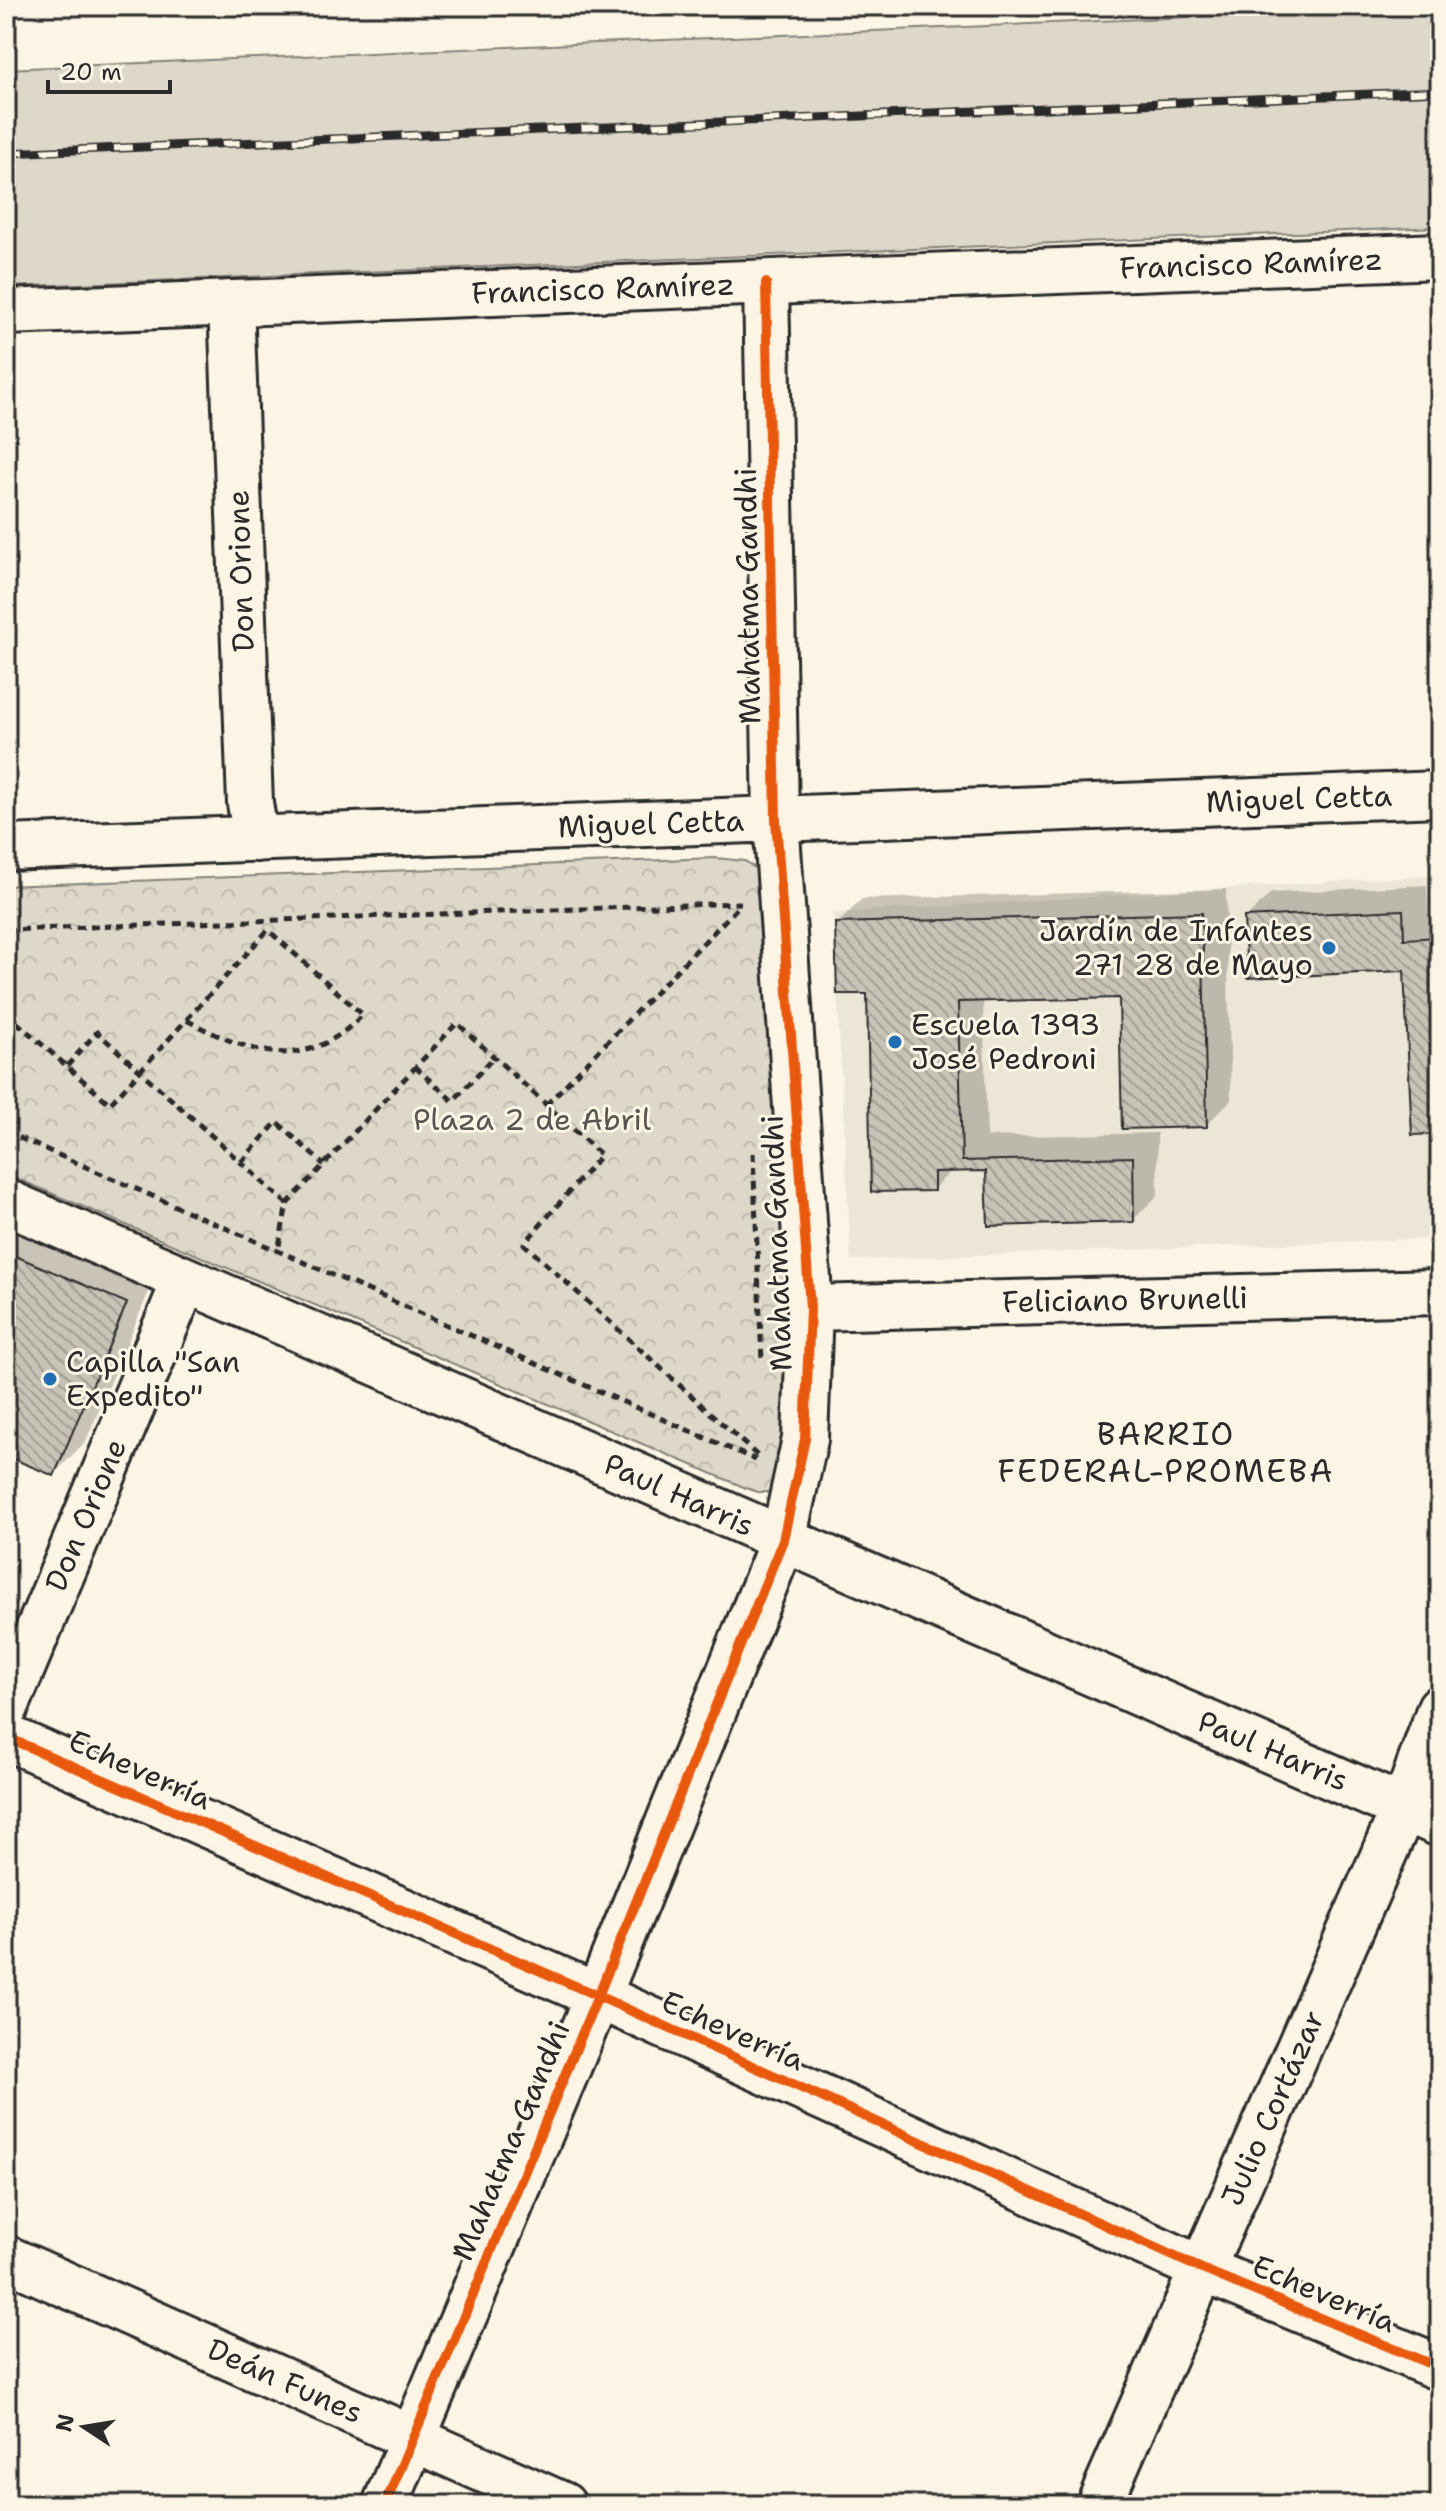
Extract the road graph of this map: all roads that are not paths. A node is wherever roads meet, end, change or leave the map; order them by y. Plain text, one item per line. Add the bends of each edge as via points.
1 (1440, 256) edge
2 (766, 283) junction
3 (231, 303) junction
4 (6, 312) edge
5 (1440, 794) edge
6 (776, 819) junction
7 (256, 839) junction
8 (6, 848) edge
9 (6, 1202) edge
10 (185, 1280) junction
11 (1440, 1292) edge
12 (810, 1308) junction
13 (783, 1540) junction
14 (6, 1707) edge
15 (1440, 1708) edge
16 (6, 1737) edge
17 (1422, 1816) edge
18 (598, 1996) junction
19 (6, 2258) edge
20 (1202, 2269) junction
21 (1440, 2368) edge
22 (414, 2437) junction
23 (385, 2505) edge
24 (563, 2505) edge
25 (1099, 2505) edge

1 - 2 street, Francisco Ramírez
2 - 3 street, Francisco Ramírez
2 - 6 street, Mahatma Gandhi
3 - 4 street, Francisco Ramírez
3 - 7 street, Don Orione via 250,803
5 - 6 street, Miguel Cetta
6 - 7 street, Miguel Cetta
6 - 12 street, Mahatma Gandhi
7 - 8 street, Miguel Cetta
9 - 10 street, Paul Harris
10 - 13 street, Paul Harris
10 - 14 street, Don Orione
11 - 12 street, Feliciano Brunelli
12 - 13 street, Mahatma Gandhi via 805,1439
13 - 17 street, Paul Harris
13 - 18 street, Mahatma Gandhi
15 - 17 street, Julio Cortázar
16 - 18 street, Echeverría
17 - 20 street, Julio Cortázar
18 - 20 street, Echeverría
18 - 22 street, Mahatma Gandhi
19 - 22 street, Deán Funes
20 - 21 street, Echeverría
20 - 25 street, Julio Cortázar
22 - 23 street, Mahatma Gandhi
22 - 24 street, Deán Funes

